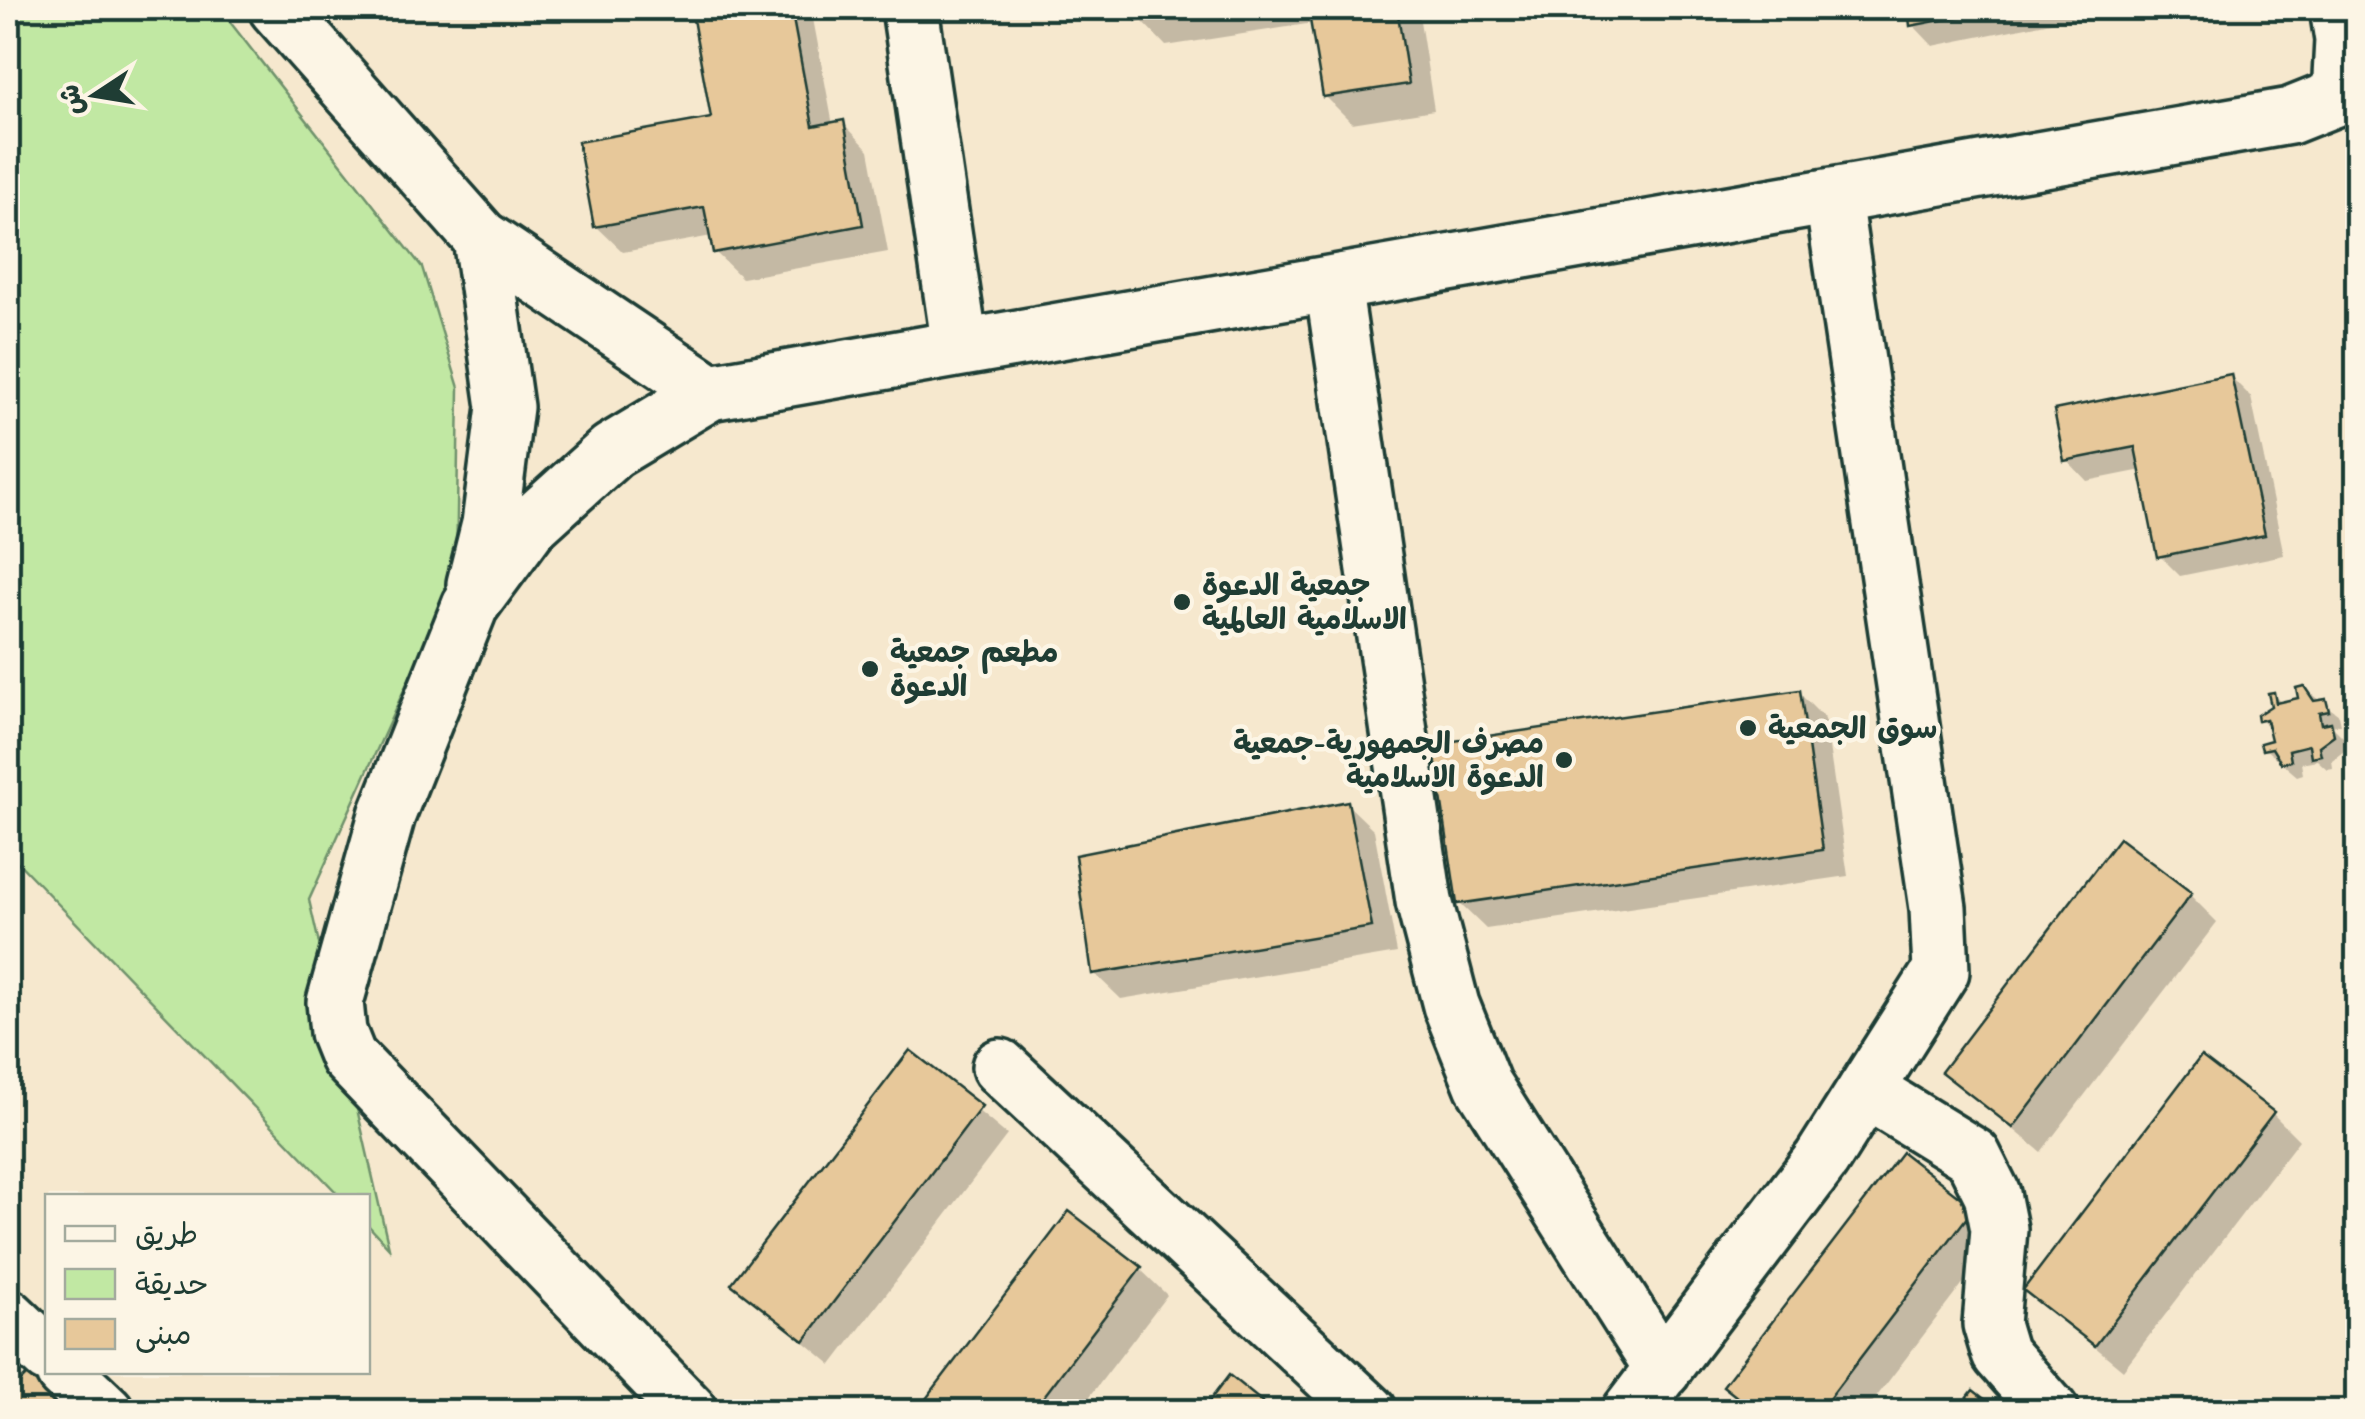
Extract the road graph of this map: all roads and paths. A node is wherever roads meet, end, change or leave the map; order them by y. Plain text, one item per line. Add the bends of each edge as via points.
1 (277, 8) edge
2 (910, 8) edge
3 (2338, 8) edge
4 (1833, 199) junction
5 (482, 238) junction
6 (1333, 286) junction
7 (960, 347) junction
8 (710, 392) junction
9 (470, 606) junction
10 (1000, 1067) dead end
11 (1866, 1090) junction
12 (8, 1317) edge
13 (45, 1353) edge
14 (66, 1374) edge
15 (1647, 1391) edge
16 (106, 1412) edge
17 (690, 1412) edge
18 (1369, 1412) edge
19 (2051, 1412) edge

1 - 5 lane
2 - 7 lane
3 - 4 lane via 2344,40 2340,96 2290,116
4 - 6 lane
4 - 11 lane via 1940,940 1941,972
5 - 8 lane
5 - 9 lane via 504,407 490,524
6 - 7 lane
6 - 15 lane via 1424,901 1451,1005 1482,1085
7 - 8 lane
8 - 9 lane via 612,451 529,526
9 - 17 lane via 387,815 335,1002 338,1032 348,1058
10 - 18 lane
11 - 15 lane via 1822,1159
11 - 19 lane via 1973,1156 2000,1229 1991,1324 2000,1354
12 - 13 lane
14 - 16 lane

